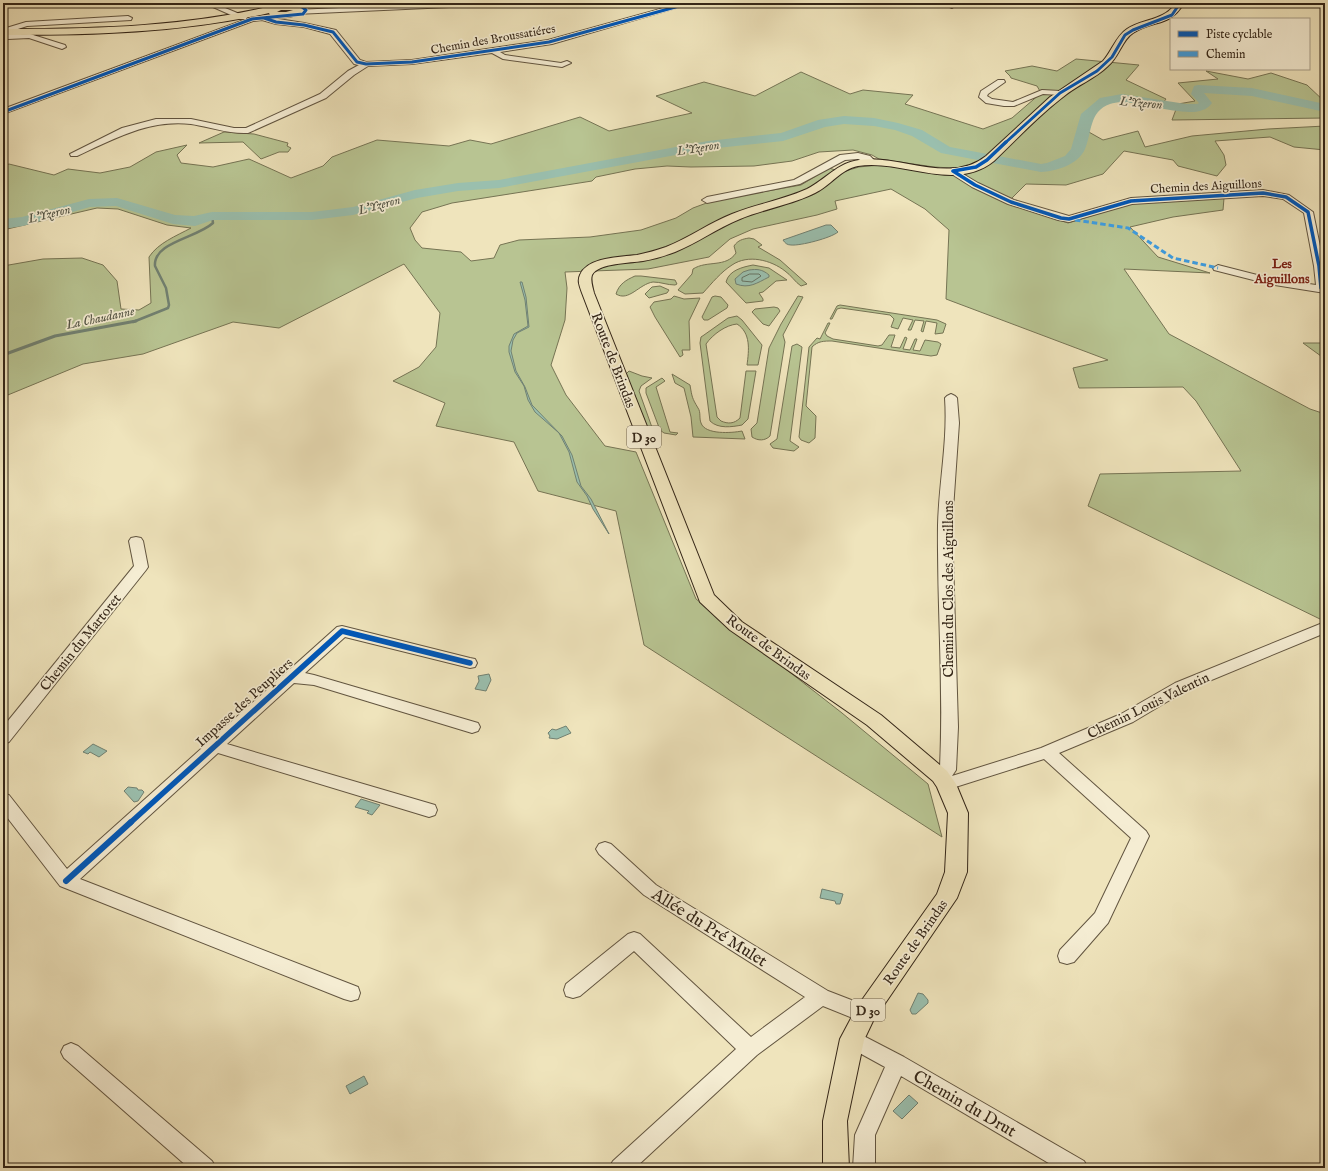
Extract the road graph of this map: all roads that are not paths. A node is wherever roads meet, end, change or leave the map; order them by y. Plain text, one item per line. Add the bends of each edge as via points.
1 (207, 3) edge
2 (305, 3) edge
3 (493, 3) edge
4 (690, 3) edge
5 (944, 3) edge
6 (1180, 3) edge
7 (1317, 3) edge
8 (952, 6) dead end
9 (1325, 7) edge
10 (297, 8) edge
11 (275, 12) junction
12 (248, 17) junction
13 (128, 18) dead end
14 (264, 18) junction
15 (4, 35) edge
16 (62, 47) dead end
17 (494, 51) junction
18 (567, 63) dead end
19 (366, 64) junction
20 (1001, 82) dead end
21 (1060, 94) junction
22 (3, 112) edge
23 (74, 154) dead end
24 (872, 162) junction
25 (953, 171) junction
26 (707, 200) dead end
27 (1218, 268) dead end
28 (1323, 289) edge
29 (951, 398) dead end
30 (136, 541) dead end
31 (1325, 627) edge
32 (470, 663) dead end
33 (290, 677) junction
34 (472, 727) dead end
35 (3, 738) edge
36 (214, 746) junction
37 (1047, 752) junction
38 (943, 780) junction
39 (3, 800) edge
40 (429, 810) dead end
41 (605, 849) dead end
42 (66, 881) junction
43 (1067, 956) dead end
44 (573, 990) dead end
45 (351, 993) dead end
46 (821, 998) junction
47 (865, 1014) junction
48 (852, 1039) junction
49 (750, 1049) junction
50 (71, 1052) dead end
51 (897, 1063) junction
52 (205, 1168) edge
53 (620, 1168) edge
54 (836, 1168) edge
55 (864, 1168) edge
56 (1077, 1168) edge

1 - 12 street
2 - 10 main road
3 - 10 street
4 - 17 street, Chemin des Broussatiéres via 549,42
5 - 8 street
6 - 21 main road, D 30 via 1172,15 1125,35 1112,58 1097,71
7 - 9 street
10 - 11 main road via 287,6
10 - 11 main road via 290,14
11 - 12 main road
11 - 14 street
12 - 14 street
12 - 15 main road via 122,31
12 - 22 street
13 - 15 street via 26,24
14 - 19 street via 334,32 357,62
15 - 16 street via 30,36
17 - 18 street via 503,57 562,65
17 - 19 street, Chemin des Broussatiéres via 418,62
19 - 23 street, Chemin des Broussatiéres via 323,96 248,130 234,131 191,122 156,122 125,130
20 - 21 street via 983,97 989,101 1014,104 1042,92
21 - 25 main road, D 30 via 987,160 976,167
24 - 25 main road, Route de Brindas / D 30
24 - 26 street, Route de Brindas via 858,156 843,157 797,182
24 - 38 main road, Route de Brindas / D 30 via 846,166 818,187 728,220 670,249 642,258 599,265 587,272 584,280 706,598 736,626 874,720
25 - 28 street, Chemin des Aiguillons via 1011,202 1069,219 1131,201 1250,193 1286,197 1308,212
27 - 28 street via 1260,280
29 - 38 street, Chemin du Clos des Aiguillons via 953,423 945,524 950,726 948,770
30 - 35 street, Chemin du Martoret via 141,567
31 - 37 street, Chemin Louis Valentin via 1180,686 1127,718
32 - 33 street, Impasse des Peupliers via 342,631
33 - 34 street, Impasse des Peupliers via 314,680
33 - 36 street, Impasse des Peupliers
36 - 40 street, Impasse des Peupliers
36 - 42 street, Impasse des Peupliers
37 - 38 street, Chemin Louis Valentin
37 - 43 street via 1140,836 1102,918
38 - 47 main road, Route de Brindas / D 30 via 958,813 956,872 946,898
39 - 42 street
41 - 46 street, Allée du Pré Mulet via 650,890
42 - 45 street
44 - 49 street via 634,940
46 - 47 street, Allée du Pré Mulet
46 - 49 street
47 - 48 main road, Route de Brindas / D 30
48 - 51 street, Chemin du Drut
48 - 54 main road, Route de Brindas / D 30 via 835,1121
49 - 53 street
50 - 52 street
51 - 55 street via 865,1135
51 - 56 street, Chemin du Drut

